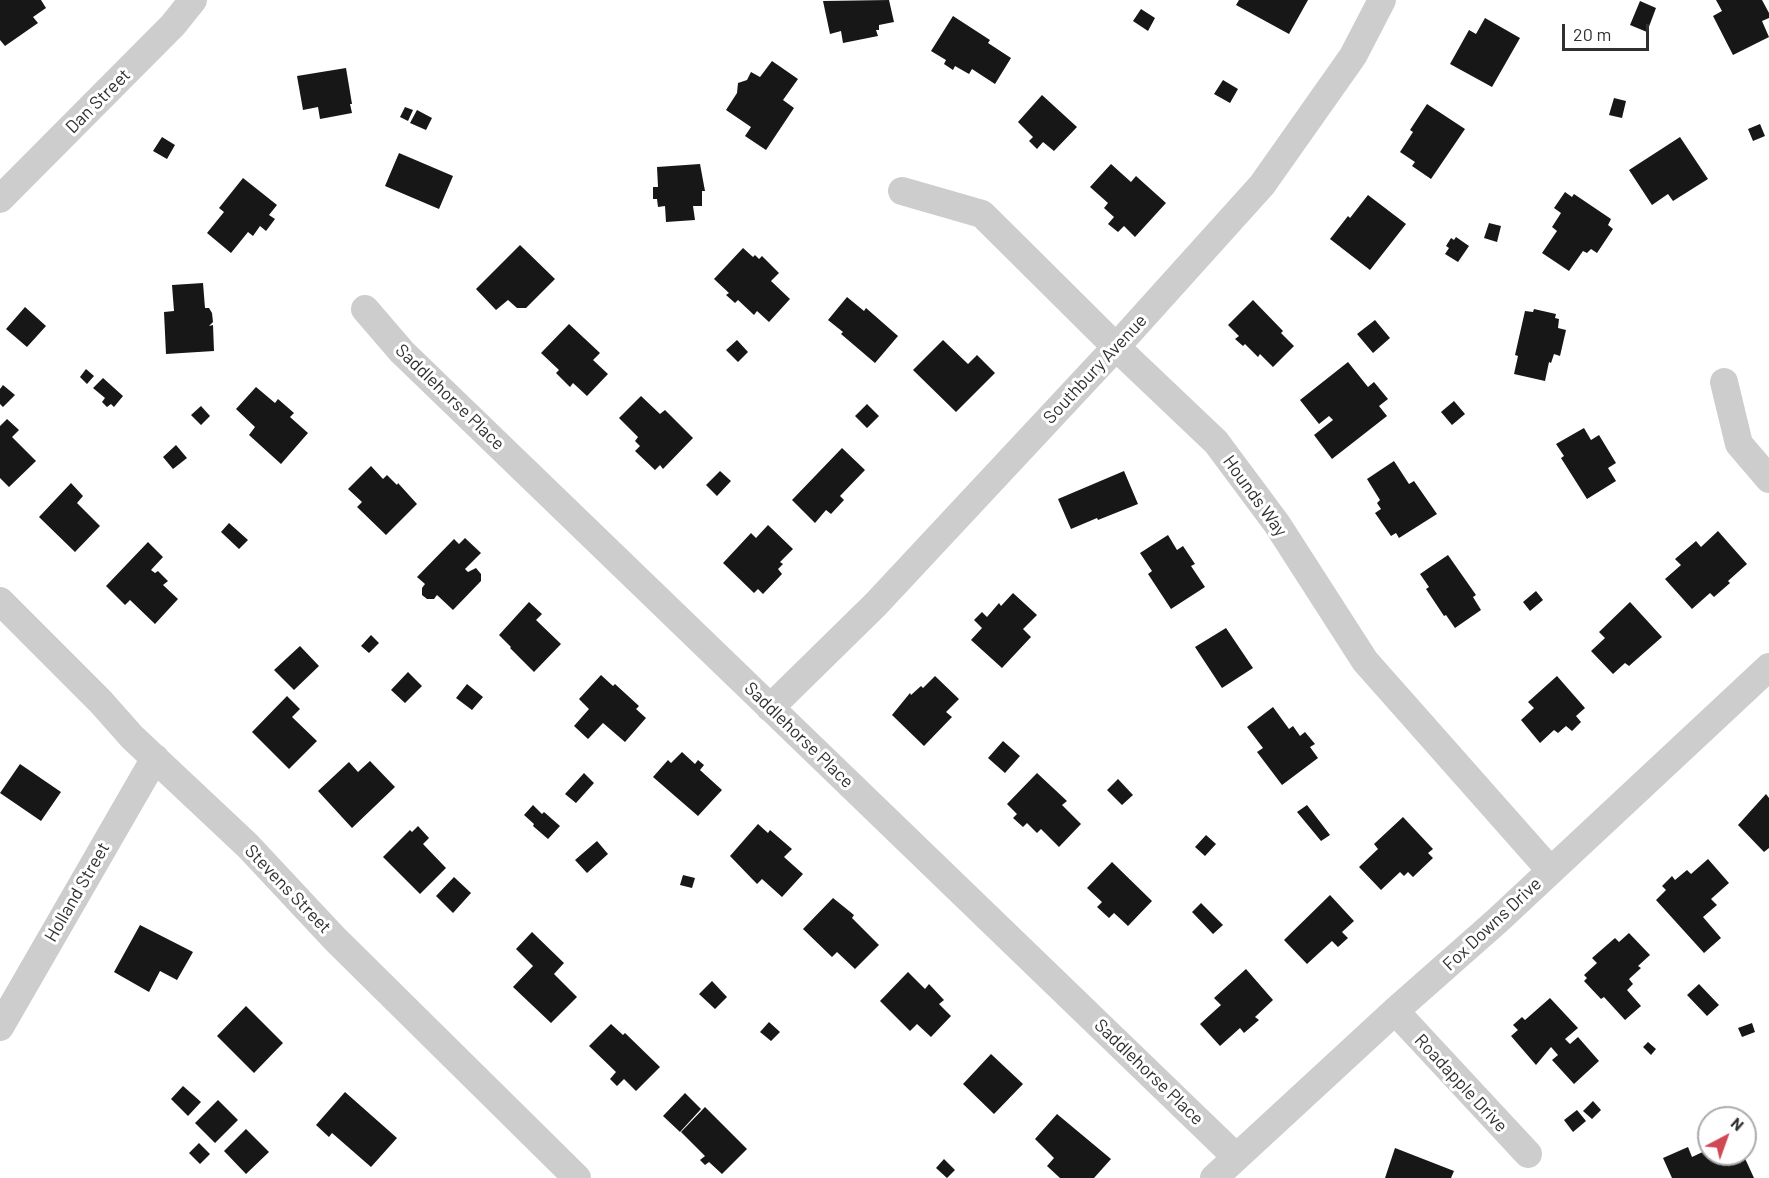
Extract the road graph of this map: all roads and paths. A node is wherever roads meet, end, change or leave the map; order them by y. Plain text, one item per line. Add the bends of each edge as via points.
1 (193, 0) edge
2 (1382, 0) edge
3 (902, 190) dead end
4 (0, 199) edge
5 (365, 309) dead end
6 (1116, 348) junction
7 (1724, 381) dead end
8 (1769, 479) edge
9 (0, 601) edge
10 (1769, 667) edge
11 (770, 708) junction
12 (154, 758) junction
13 (1550, 870) junction
14 (1395, 1011) junction
15 (0, 1027) edge
16 (1527, 1154) dead end
17 (1236, 1157) junction
18 (577, 1178) edge
19 (1214, 1178) edge

1 - 4 street, Dan Street via 173,25
2 - 6 street, Southbury Avenue via 1353,56 1262,184
3 - 6 street, Hounds Way via 982,214
5 - 11 street, Saddlehorse Place via 402,352
6 - 11 street, Southbury Avenue via 876,604
6 - 13 street, Hounds Way via 1216,442 1277,524 1365,661
7 - 8 street via 1739,444
9 - 12 street, Stevens Street
10 - 13 street, Fox Downs Drive
11 - 17 street, Saddlehorse Place
12 - 15 street, Holland Street
12 - 18 street, Stevens Street via 248,846 335,939
13 - 14 street, Fox Downs Drive
14 - 16 street, Roadapple Drive
14 - 17 street, Fox Downs Drive
17 - 19 street, Fox Downs Drive

